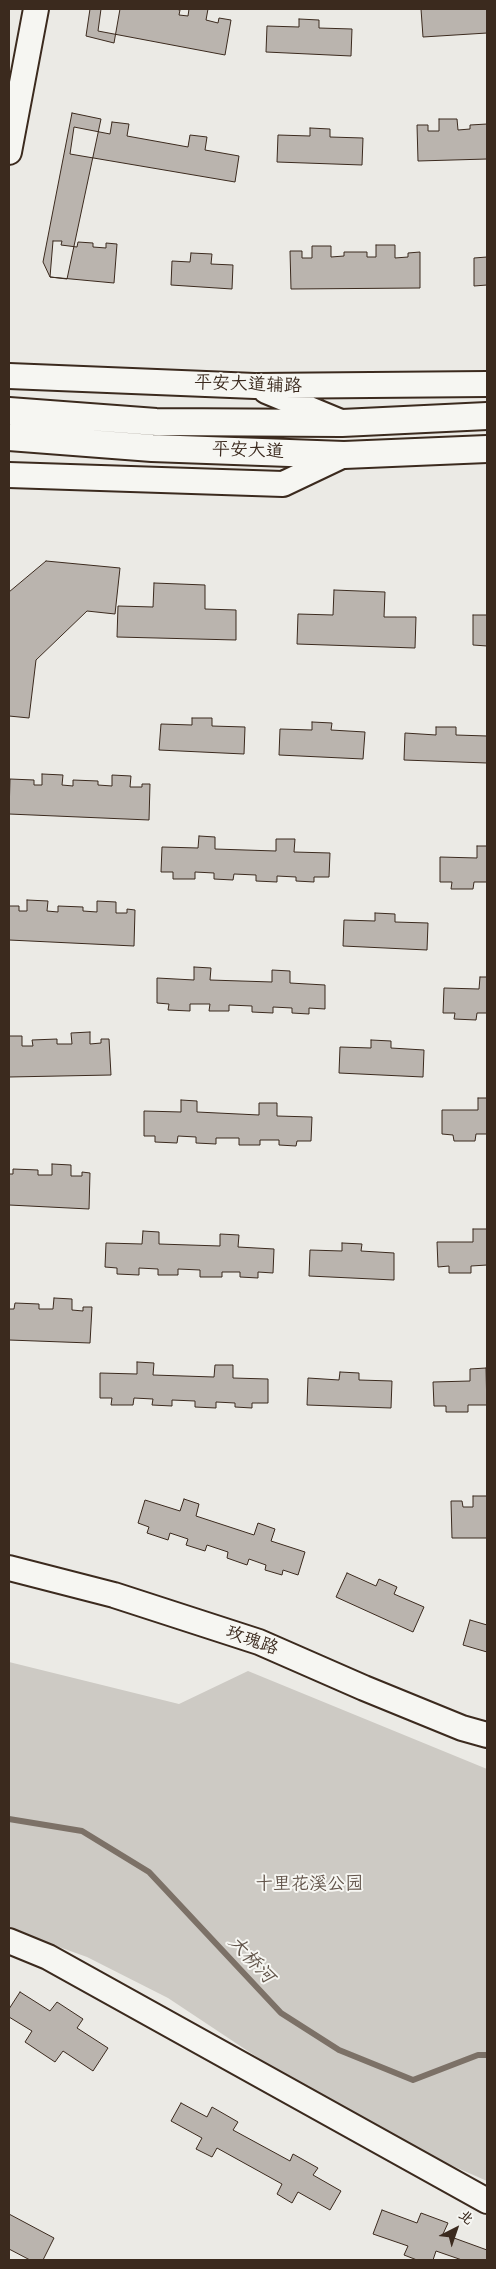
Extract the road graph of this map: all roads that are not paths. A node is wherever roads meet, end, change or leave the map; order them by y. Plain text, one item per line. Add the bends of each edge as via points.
1 (36, 9) edge
2 (9, 152) edge
3 (9, 376) edge
4 (487, 384) edge
5 (255, 386) junction
6 (9, 411) edge
7 (487, 416) edge
8 (342, 423) junction
9 (9, 437) edge
10 (487, 449) edge
11 (344, 455) junction
12 (9, 475) edge
13 (9, 1568) edge
14 (487, 1735) edge
15 (9, 1941) edge
16 (487, 2201) edge

1 - 2 street
3 - 5 street, 平安大道辅路
4 - 5 street, 平安大道辅路
5 - 8 street
6 - 8 main road, 平安大道 via 156,422
7 - 8 main road, 平安大道
9 - 11 main road, 平安大道 via 152,448
10 - 11 main road, 平安大道
11 - 12 street via 283,484
13 - 14 street, 玫瑰路 via 114,1595 259,1642 462,1728
15 - 16 street via 48,1958

